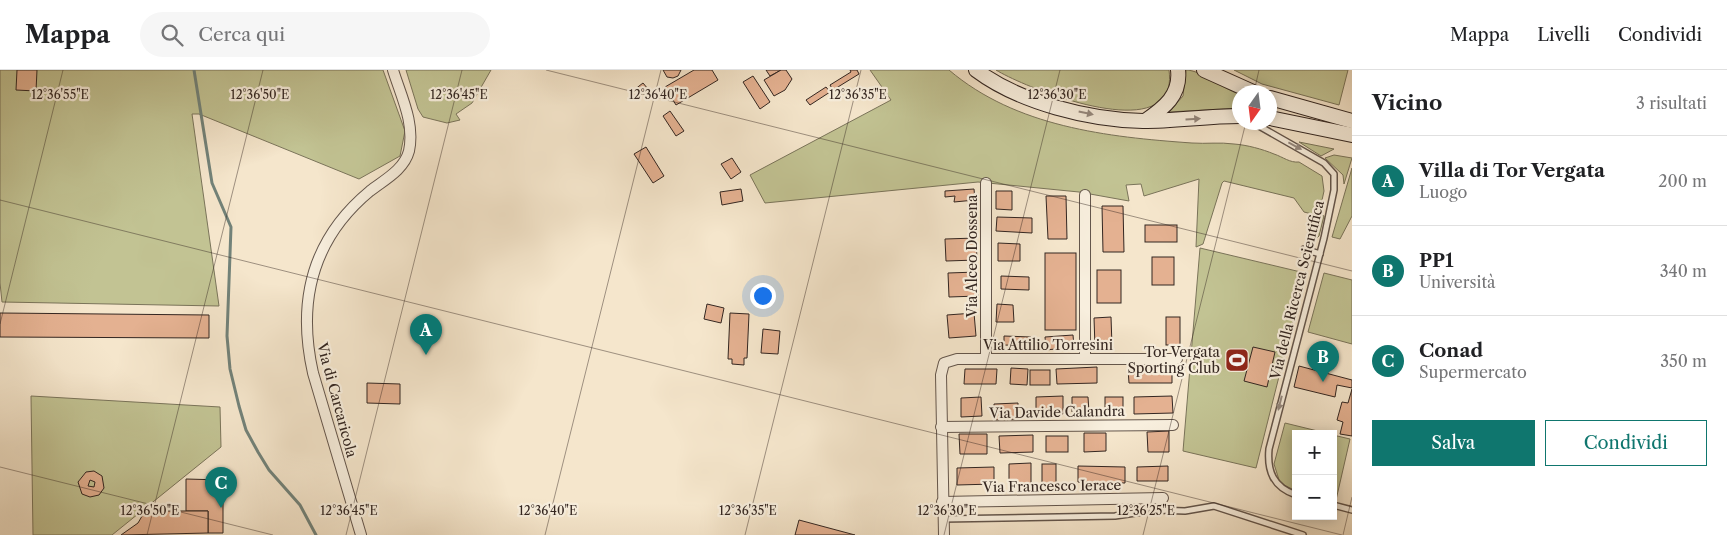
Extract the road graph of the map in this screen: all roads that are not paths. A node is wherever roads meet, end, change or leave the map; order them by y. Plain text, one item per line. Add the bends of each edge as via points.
1 (392, 70) edge
2 (976, 70) edge
3 (1178, 70) edge
4 (1204, 70) edge
5 (1237, 85) edge
6 (1277, 100) edge
7 (1232, 116) edge
8 (1277, 119) edge
9 (1352, 120) edge
10 (1146, 121) junction
11 (1267, 130) edge
12 (1352, 135) edge
13 (986, 183) dead end
14 (1085, 195) dead end
15 (1304, 249) dead end
16 (1320, 254) junction
17 (1085, 358) junction
18 (1177, 358) dead end
19 (986, 359) junction
20 (1173, 425) dead end
21 (942, 427) junction
22 (1292, 493) edge
23 (1163, 498) dead end
24 (942, 502) junction
25 (1337, 506) edge
26 (1352, 510) edge
27 (943, 519) junction
28 (361, 535) edge
29 (944, 535) edge
30 (1303, 535) edge

1 - 28 street, Via di Carcaricola via 410,128 406,161 359,201 325,247 311,278 306,316 307,346 313,373
2 -> 10 street via 1008,90 1042,103
3 - 10 street via 1178,85 1172,98
4 - 5 street
6 - 9 street
10 -> 7 street
8 - 12 street
11 -> 16 lane, Via della Ricerca Scientifica via 1321,160 1332,170 1334,190
13 - 19 street, Via Alceo Dossena
14 - 17 street
15 - 16 lane
16 -> 22 lane, Via della Ricerca Scientifica via 1269,449 1272,478
17 - 18 street, Via Attilio Torresini
17 - 19 street, Via Attilio Torresini
19 - 21 street, Via Attilio Torresini via 948,360 942,365
20 - 21 street, Via Davide Calandra
21 - 24 street
23 - 24 street, Via Francesco Ierace
24 - 27 street
25 - 26 lane
27 - 29 street
27 - 30 lane via 1115,516 1214,506

